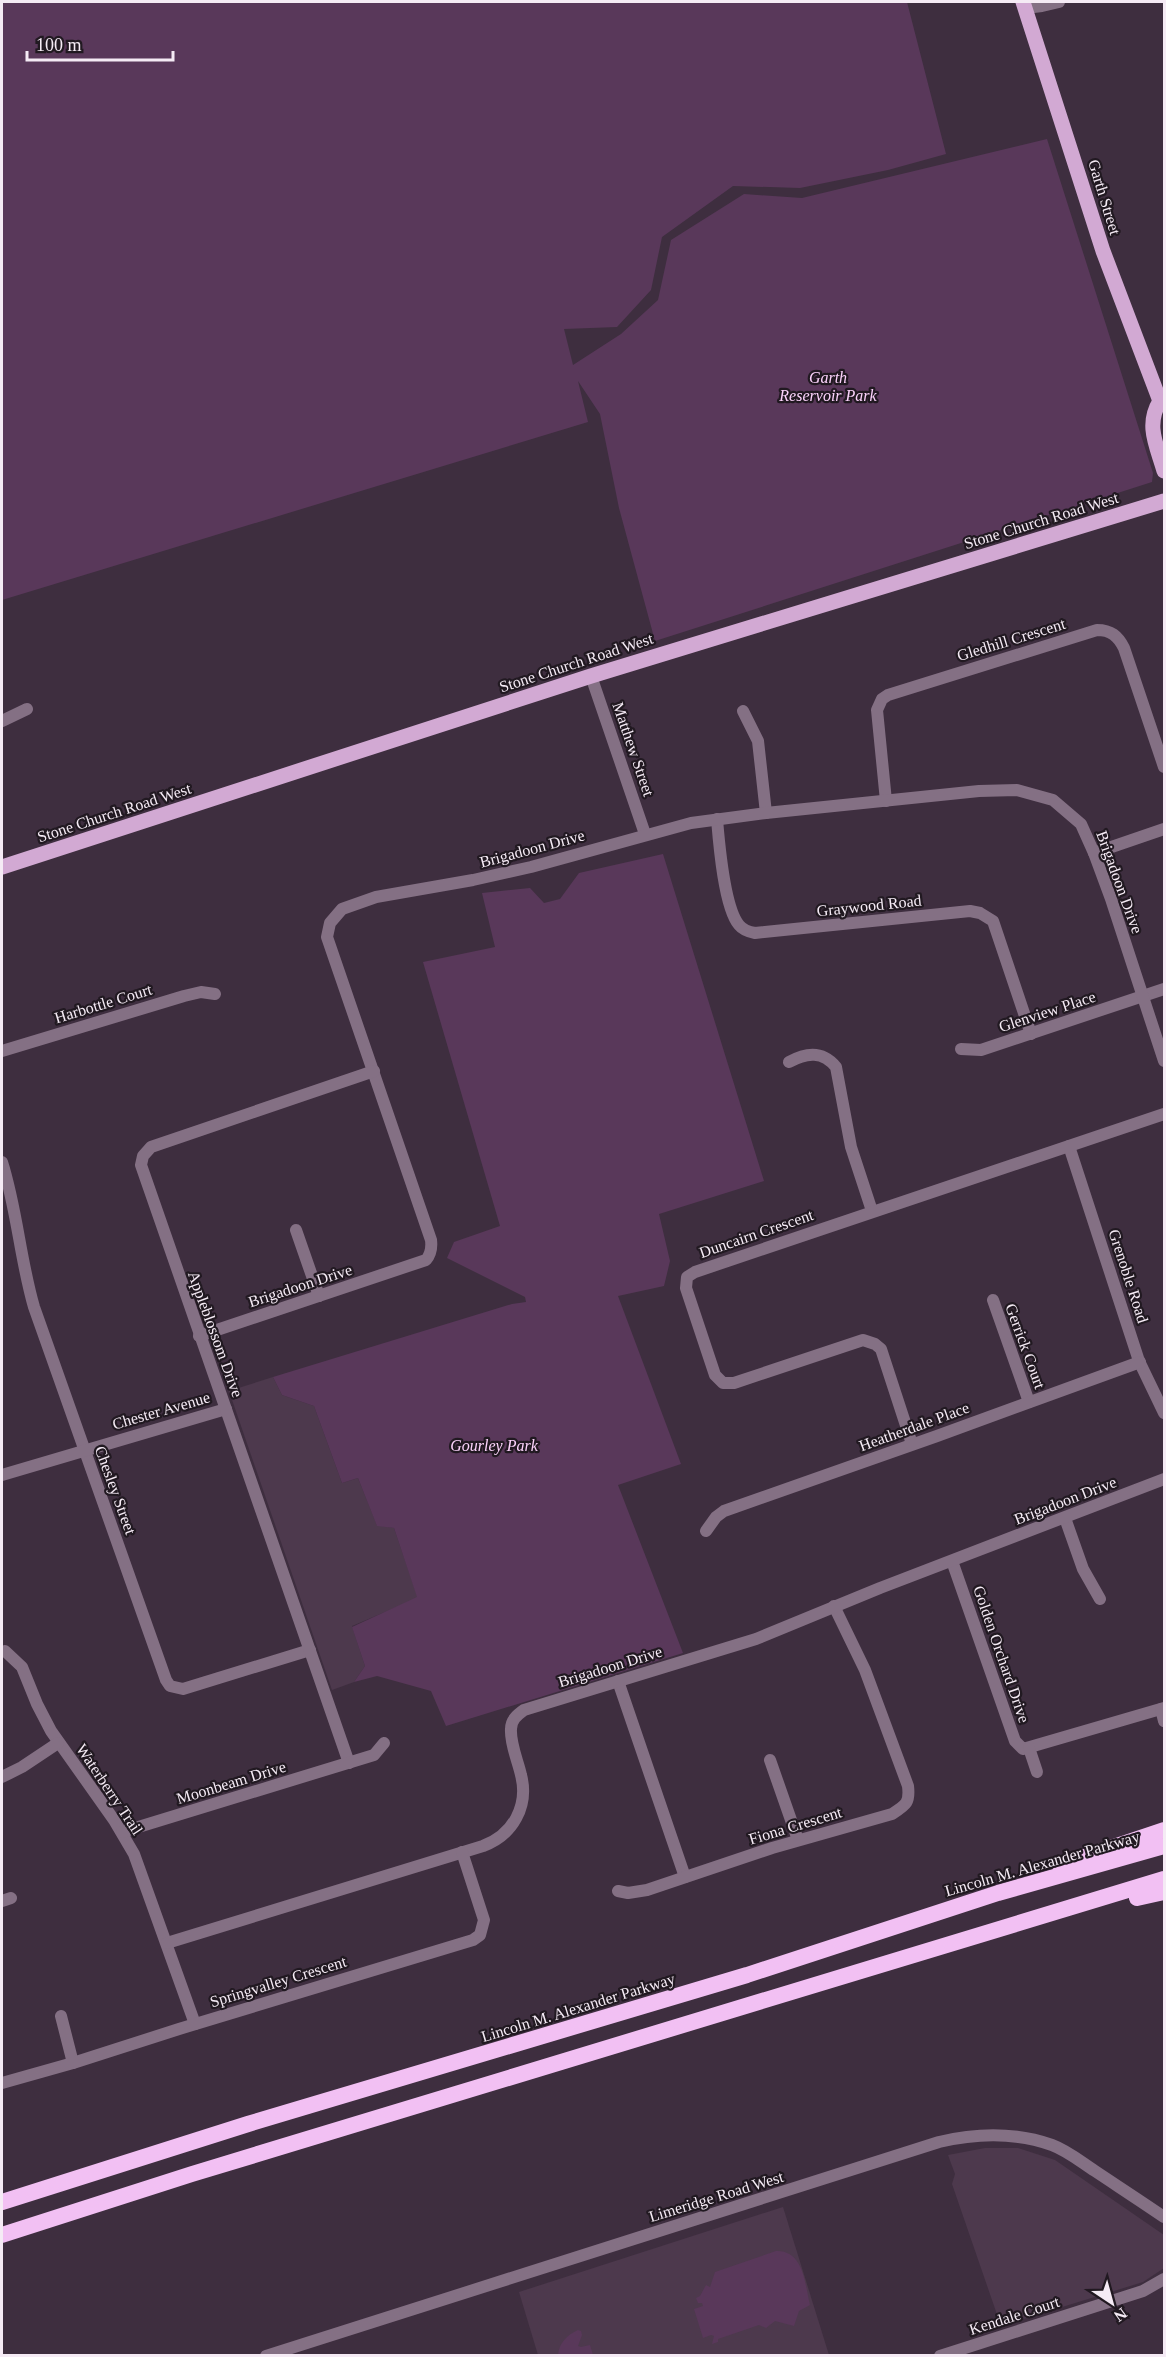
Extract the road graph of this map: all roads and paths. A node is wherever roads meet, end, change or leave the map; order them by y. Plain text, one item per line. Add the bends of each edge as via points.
1 (1059, 2) edge
2 (1024, 5) edge
3 (1162, 402) edge
4 (1164, 471) edge
5 (1164, 501) edge
6 (591, 676) junction
7 (27, 709) dead end
8 (742, 711) dead end
9 (2, 721) edge
10 (1164, 767) edge
11 (886, 801) junction
12 (766, 813) junction
13 (717, 819) junction
14 (1164, 829) edge
15 (645, 834) junction
16 (1094, 853) junction
17 (2, 867) edge
18 (1164, 989) edge
19 (215, 994) dead end
20 (1142, 996) junction
21 (1031, 1034) junction
22 (961, 1049) dead end
23 (2, 1051) edge
24 (1164, 1061) edge
25 (789, 1062) dead end
26 (374, 1071) junction
27 (1164, 1114) edge
28 (1069, 1146) junction
29 (2, 1162) edge
30 (872, 1211) junction
31 (296, 1230) dead end
32 (319, 1296) junction
33 (993, 1300) dead end
34 (199, 1336) junction
35 (1140, 1362) junction
36 (1029, 1402) junction
37 (226, 1409) junction
38 (1164, 1413) edge
39 (912, 1444) junction
40 (84, 1450) junction
41 (2, 1475) edge
42 (1164, 1479) edge
43 (1065, 1518) junction
44 (706, 1531) dead end
45 (952, 1561) junction
46 (1100, 1599) dead end
47 (834, 1606) junction
48 (310, 1650) junction
49 (5, 1651) dead end
50 (618, 1681) junction
51 (1163, 1713) edge
52 (58, 1743) junction
53 (384, 1743) dead end
54 (1029, 1748) junction
55 (770, 1760) dead end
56 (349, 1763) junction
57 (1037, 1772) dead end
58 (2, 1777) edge
59 (1164, 1830) edge
60 (122, 1833) junction
61 (798, 1840) junction
62 (1164, 1846) edge
63 (462, 1852) junction
64 (685, 1877) junction
65 (1164, 1879) edge
66 (618, 1891) dead end
67 (1164, 1892) edge
68 (998, 1893) junction
69 (1095, 1900) junction
70 (167, 1943) junction
71 (61, 2016) dead end
72 (195, 2024) junction
73 (73, 2063) junction
74 (2, 2083) edge
75 (2, 2202) edge
76 (1164, 2217) edge
77 (2, 2235) edge
78 (1164, 2279) edge
79 (266, 2355) edge
80 (940, 2355) edge

1 - 2 street
2 - 3 main road, Garth Street via 1103,251
3 - 4 main road, Garth Street via 1154,410 1151,425
5 - 6 main road, Stone Church Road West
6 - 15 street, Matthew Street
6 - 17 main road, Stone Church Road West
7 - 9 street
8 - 12 street via 758,741
10 - 11 street, Gledhill Crescent via 1124,648 1116,635 1097,630 882,699 877,710
11 - 12 street, Brigadoon Drive
11 - 16 street, Brigadoon Drive via 979,790 1036,794 1053,800 1081,824
12 - 13 street, Brigadoon Drive
13 - 15 street, Brigadoon Drive
13 - 21 street, Graywood Road via 723,878 736,921 743,929 755,933 980,913 993,921
14 - 16 street
15 - 26 street, Brigadoon Drive via 531,867 394,893 342,909 330,922 327,937
16 - 20 street, Brigadoon Drive
18 - 20 street, Glenview Place
19 - 23 street, Harbottle Court via 183,996
20 - 21 street, Glenview Place
20 - 24 street, Brigadoon Drive
21 - 22 street, Glenview Place via 981,1050
25 - 30 street via 819,1054 836,1067 851,1148
26 - 32 street, Brigadoon Drive via 431,1240 431,1250 426,1260
26 - 34 street, Appleblossom Drive via 157,1145 143,1156 142,1172
27 - 28 street, Duncairn Crescent
28 - 30 street, Duncairn Crescent
28 - 35 street, Grenoble Road
29 - 40 street, Chesley Street via 31,1298
30 - 39 street, Duncairn Crescent via 696,1272 687,1277 686,1288 715,1375 723,1383 734,1383 863,1340 881,1348
31 - 32 street
32 - 34 street, Brigadoon Drive
33 - 36 street, Gerrick Court
34 - 37 street, Appleblossom Drive
35 - 36 street, Heatherdale Place
35 - 38 street, Grenoble Road
36 - 39 street, Heatherdale Place
37 - 40 street, Chester Avenue
37 - 48 street, Appleblossom Drive
39 - 44 street, Heatherdale Place via 724,1511
40 - 41 street, Chester Avenue
40 - 48 street, Chesley Street via 170,1686 183,1689
42 - 43 street, Brigadoon Drive
43 - 45 street, Brigadoon Drive
43 - 46 street via 1083,1569
45 - 47 street, Brigadoon Drive
45 - 54 street, Golden Orchard Drive via 1015,1741 1023,1749
47 - 50 street, Brigadoon Drive via 756,1639
47 - 61 street, Fiona Crescent via 865,1670 910,1799 892,1814
48 - 56 street, Appleblossom Drive
49 - 52 street, Waterberry Trail via 22,1667
50 - 63 street, Brigadoon Drive via 527,1709 516,1716 511,1729 523,1783 520,1810 498,1838
50 - 64 street
51 - 54 street via 1139,1714
52 - 58 street
52 - 60 street, Waterberry Trail
53 - 56 street, Moonbeam Drive via 374,1755
54 - 57 street, Golden Orchard Drive
55 - 61 street
56 - 60 street, Moonbeam Drive
59 - 68 highway via 1034,1873
60 - 70 street, Waterberry Trail
61 - 64 street, Fiona Crescent
62 - 68 highway, Lincoln M. Alexander Parkway
63 - 70 street, Brigadoon Drive
63 - 72 street, Springvalley Crescent via 484,1920 480,1935 474,1940
64 - 66 street, Fiona Crescent via 639,1892
65 - 69 highway
67 - 69 highway via 1110,1904
68 - 75 highway, Lincoln M. Alexander Parkway via 747,1976 248,2124
69 - 77 highway
70 - 72 street, Waterberry Trail
71 - 73 street
72 - 73 street, Springvalley Crescent
73 - 74 street, Springvalley Crescent
76 - 79 street, Limeridge Road West via 1053,2145 1016,2136 963,2136
78 - 80 street, Kendale Court via 1143,2291

